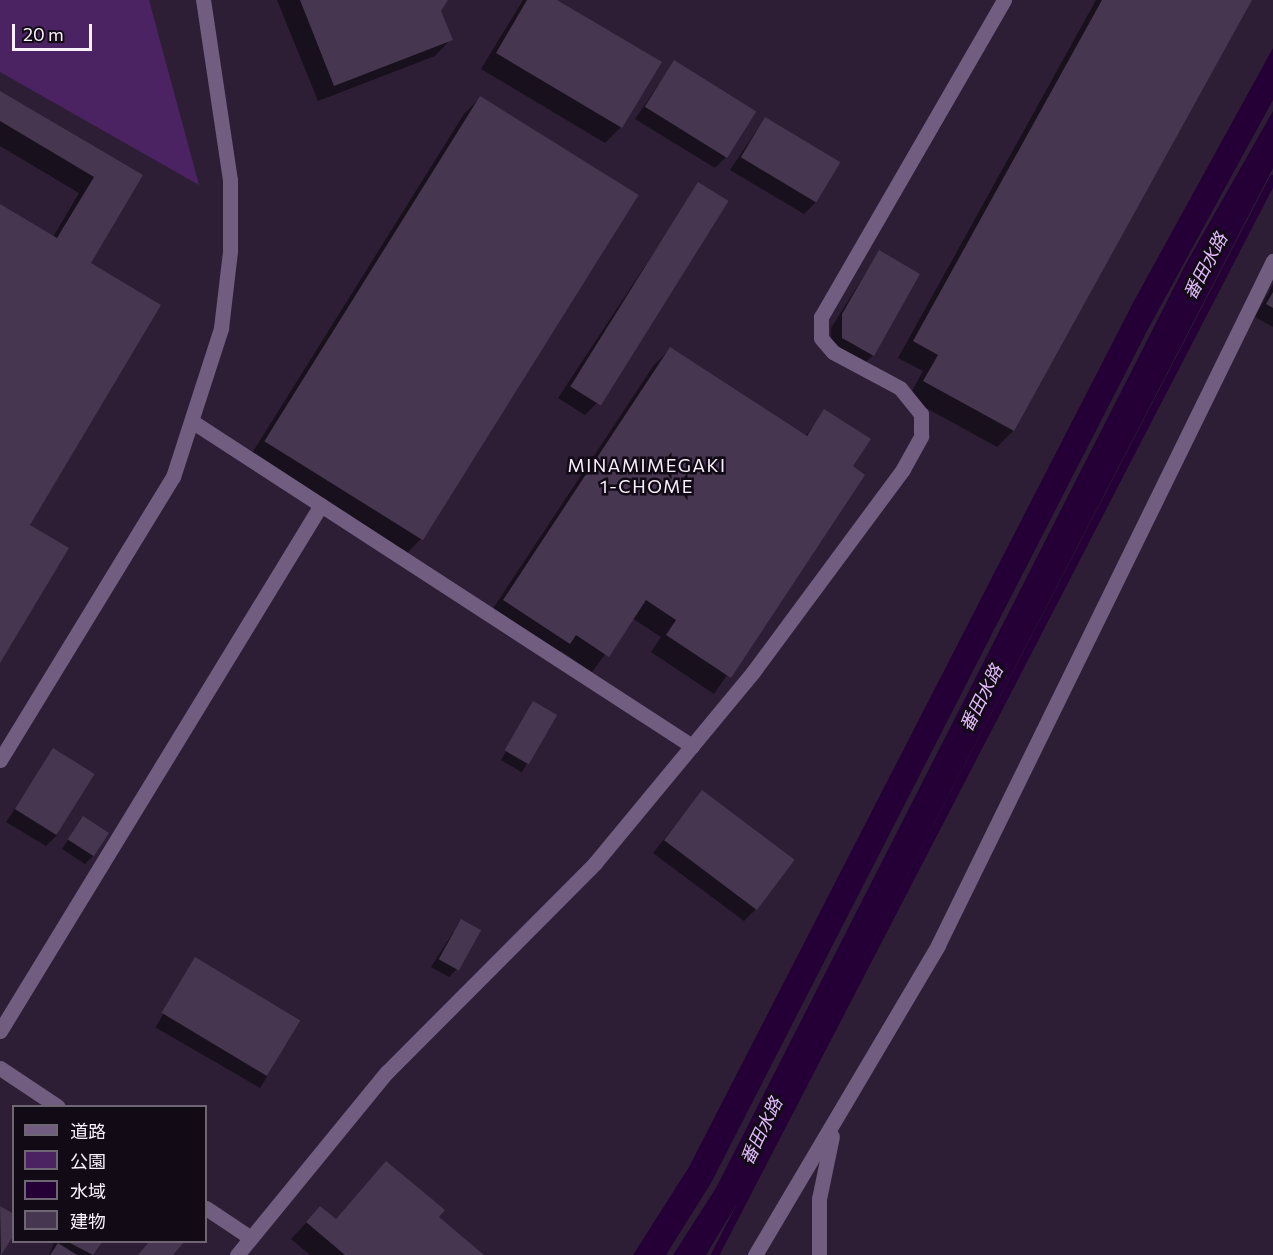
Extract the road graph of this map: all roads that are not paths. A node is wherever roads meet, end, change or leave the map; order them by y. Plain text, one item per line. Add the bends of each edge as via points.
1 (203, 0) edge
2 (1004, 0) edge
3 (1273, 261) edge
4 (193, 422) junction
5 (321, 505) junction
6 (692, 746) junction
7 (0, 760) edge
8 (0, 1031) edge
9 (0, 1068) edge
10 (54, 1105) edge
11 (834, 1126) junction
12 (207, 1209) edge
13 (250, 1238) junction
14 (237, 1255) edge
15 (755, 1255) edge
16 (819, 1255) edge

1 - 4 street via 231,180 231,250 221,327
2 - 6 street via 821,317 821,338 833,352 900,388 921,414 921,436 903,469
3 - 11 street via 976,873
4 - 5 street
4 - 7 street via 173,477
5 - 6 street
5 - 8 street
6 - 13 street via 595,863 387,1072
9 - 10 street
11 - 15 street
11 - 16 street via 819,1198
12 - 13 street
13 - 14 street

